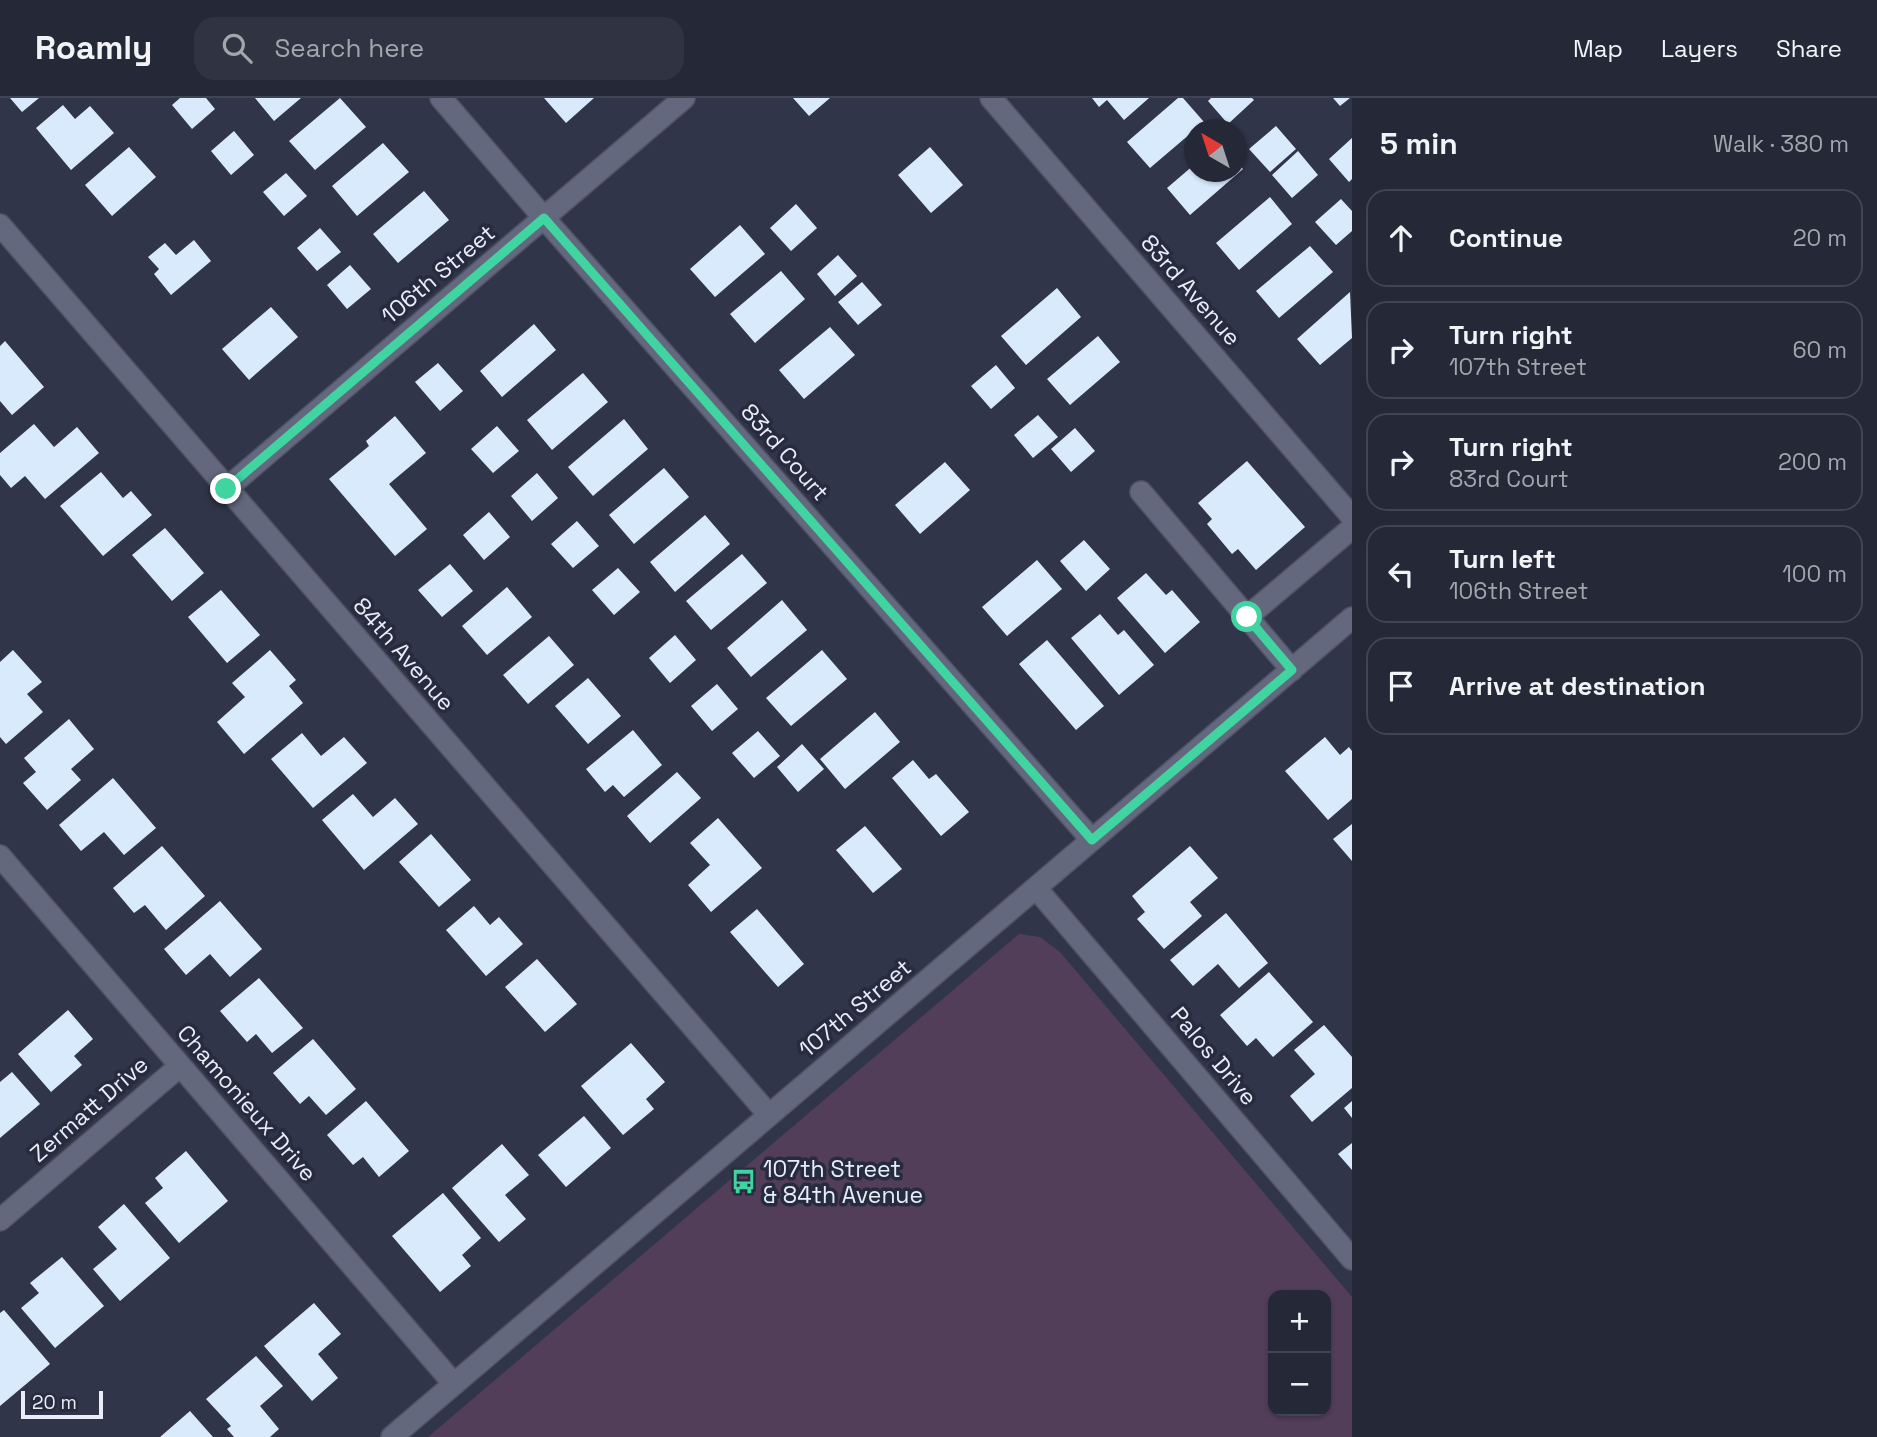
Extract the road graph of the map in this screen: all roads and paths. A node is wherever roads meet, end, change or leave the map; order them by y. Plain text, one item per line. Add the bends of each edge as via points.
1 (441, 98) edge
2 (684, 98) edge
3 (991, 98) edge
4 (544, 218) junction
5 (0, 225) edge
6 (226, 489) junction
7 (1141, 492) dead end
8 (1352, 517) edge
9 (1352, 527) edge
10 (1247, 617) junction
11 (1348, 631) edge
12 (1292, 670) junction
13 (1092, 840) junction
14 (0, 856) edge
15 (1036, 888) junction
16 (180, 1066) junction
17 (769, 1115) junction
18 (0, 1220) edge
19 (1352, 1259) edge
20 (454, 1384) junction
21 (392, 1437) edge

1 - 4 street, 83rd Court
2 - 4 street, 106th Street
3 - 8 street, 83rd Avenue
4 - 6 street, 106th Street
4 - 13 street, 83rd Court
5 - 6 street, 84th Avenue
6 - 17 street, 84th Avenue
7 - 10 street
9 - 10 street
10 - 12 street
11 - 12 street, 107th Street
12 - 13 street, 107th Street
13 - 15 street, 107th Street
14 - 16 street, Chamonieux Drive
15 - 17 street, 107th Street
15 - 19 street, Palos Drive
16 - 18 street, Zermatt Drive
16 - 20 street, Chamonieux Drive
17 - 20 street, 107th Street
20 - 21 street, 107th Street

